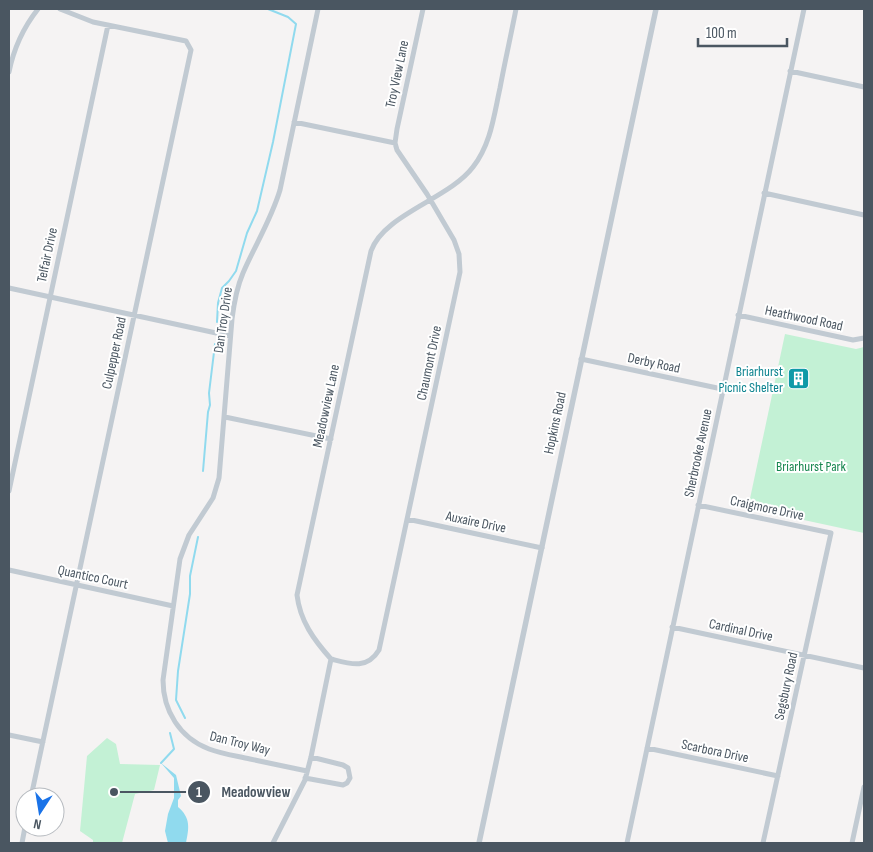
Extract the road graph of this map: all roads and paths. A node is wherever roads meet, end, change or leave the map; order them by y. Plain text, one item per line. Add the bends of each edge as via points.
1 (38, 9) edge
2 (60, 9) edge
3 (318, 9) edge
4 (423, 9) edge
5 (516, 9) edge
6 (656, 9) edge
7 (804, 9) edge
8 (108, 25) junction
9 (790, 71) junction
10 (9, 72) edge
11 (864, 87) edge
12 (294, 122) junction
13 (395, 144) junction
14 (764, 193) junction
15 (431, 200) junction
16 (864, 215) edge
17 (9, 288) edge
18 (50, 297) junction
19 (133, 315) junction
20 (738, 315) junction
21 (230, 336) junction
22 (864, 338) edge
23 (581, 359) junction
24 (722, 389) junction
25 (225, 417) junction
26 (331, 439) junction
27 (9, 491) edge
28 (698, 505) junction
29 (407, 519) junction
30 (830, 533) joint
31 (542, 548) junction
32 (9, 570) edge
33 (77, 585) junction
34 (173, 606) junction
35 (672, 627) junction
36 (804, 655) junction
37 (331, 659) junction
38 (864, 668) edge
39 (9, 734) edge
40 (43, 742) junction
41 (647, 748) junction
42 (311, 757) junction
43 (307, 771) junction
44 (778, 776) junction
45 (305, 778) junction
46 (34, 787) edge
47 (864, 787) edge
48 (273, 843) edge
49 (478, 843) edge
50 (627, 843) edge
51 (763, 843) edge
52 (852, 843) edge

1 - 10 street via 17,43
2 - 8 street, Culpepper Road
3 - 12 street, Dan Troy Drive
4 - 13 street, Troy View Lane
5 - 15 street, Meadowview Lane via 490,134 484,148 466,176
6 - 23 street, Hopkins Road
7 - 9 street, Sherbrooke Avenue
8 - 18 street, Telfair Drive
8 - 19 street, Culpepper Road via 186,41 191,50
9 - 11 street
9 - 14 street, Sherbrooke Avenue
12 - 13 street
12 - 21 street, Dan Troy Drive via 276,204 239,285
13 - 15 street, Chaumont Drive
14 - 16 street
14 - 20 street, Sherbrooke Avenue
15 - 26 street, Meadowview Lane via 382,233 374,244
15 - 29 street, Chaumont Drive via 457,247 460,272
17 - 18 street
18 - 19 street
18 - 27 street, Telfair Drive
19 - 21 street
19 - 33 street, Culpepper Road
20 - 22 street, Heathwood Road via 853,340
20 - 24 street, Sherbrooke Avenue
21 - 25 street, Dan Troy Drive
23 - 24 street, Derby Road
23 - 31 street, Hopkins Road
24 - 28 street, Sherbrooke Avenue
25 - 26 street
25 - 34 street, Dan Troy Drive via 216,488 184,546
26 - 37 street, Meadowview Lane via 297,595 306,626
28 - 30 street, Craigmore Drive
28 - 35 street, Sherbrooke Avenue
29 - 31 street, Auxaire Drive
29 - 37 street, Chaumont Drive via 379,650 371,660 362,664
30 - 36 street, Segsbury Road
31 - 49 street, Hopkins Road
32 - 33 street, Quantico Court
33 - 34 street, Quantico Court
33 - 40 street, Culpepper Road
34 - 43 street, Dan Troy Way via 163,689 174,722 188,737 208,749
35 - 36 street, Cardinal Drive
35 - 41 street, Sherbrooke Avenue
36 - 38 street, Cardinal Drive
36 - 44 street, Segsbury Road
37 - 42 street
39 - 40 street
40 - 46 street, Culpepper Road
41 - 44 street, Scarbora Drive
41 - 50 street, Sherbrooke Avenue
42 - 43 street
42 - 45 street via 344,765 350,778 343,785
43 - 45 street
44 - 51 street, Segsbury Road
45 - 48 street
47 - 52 street

